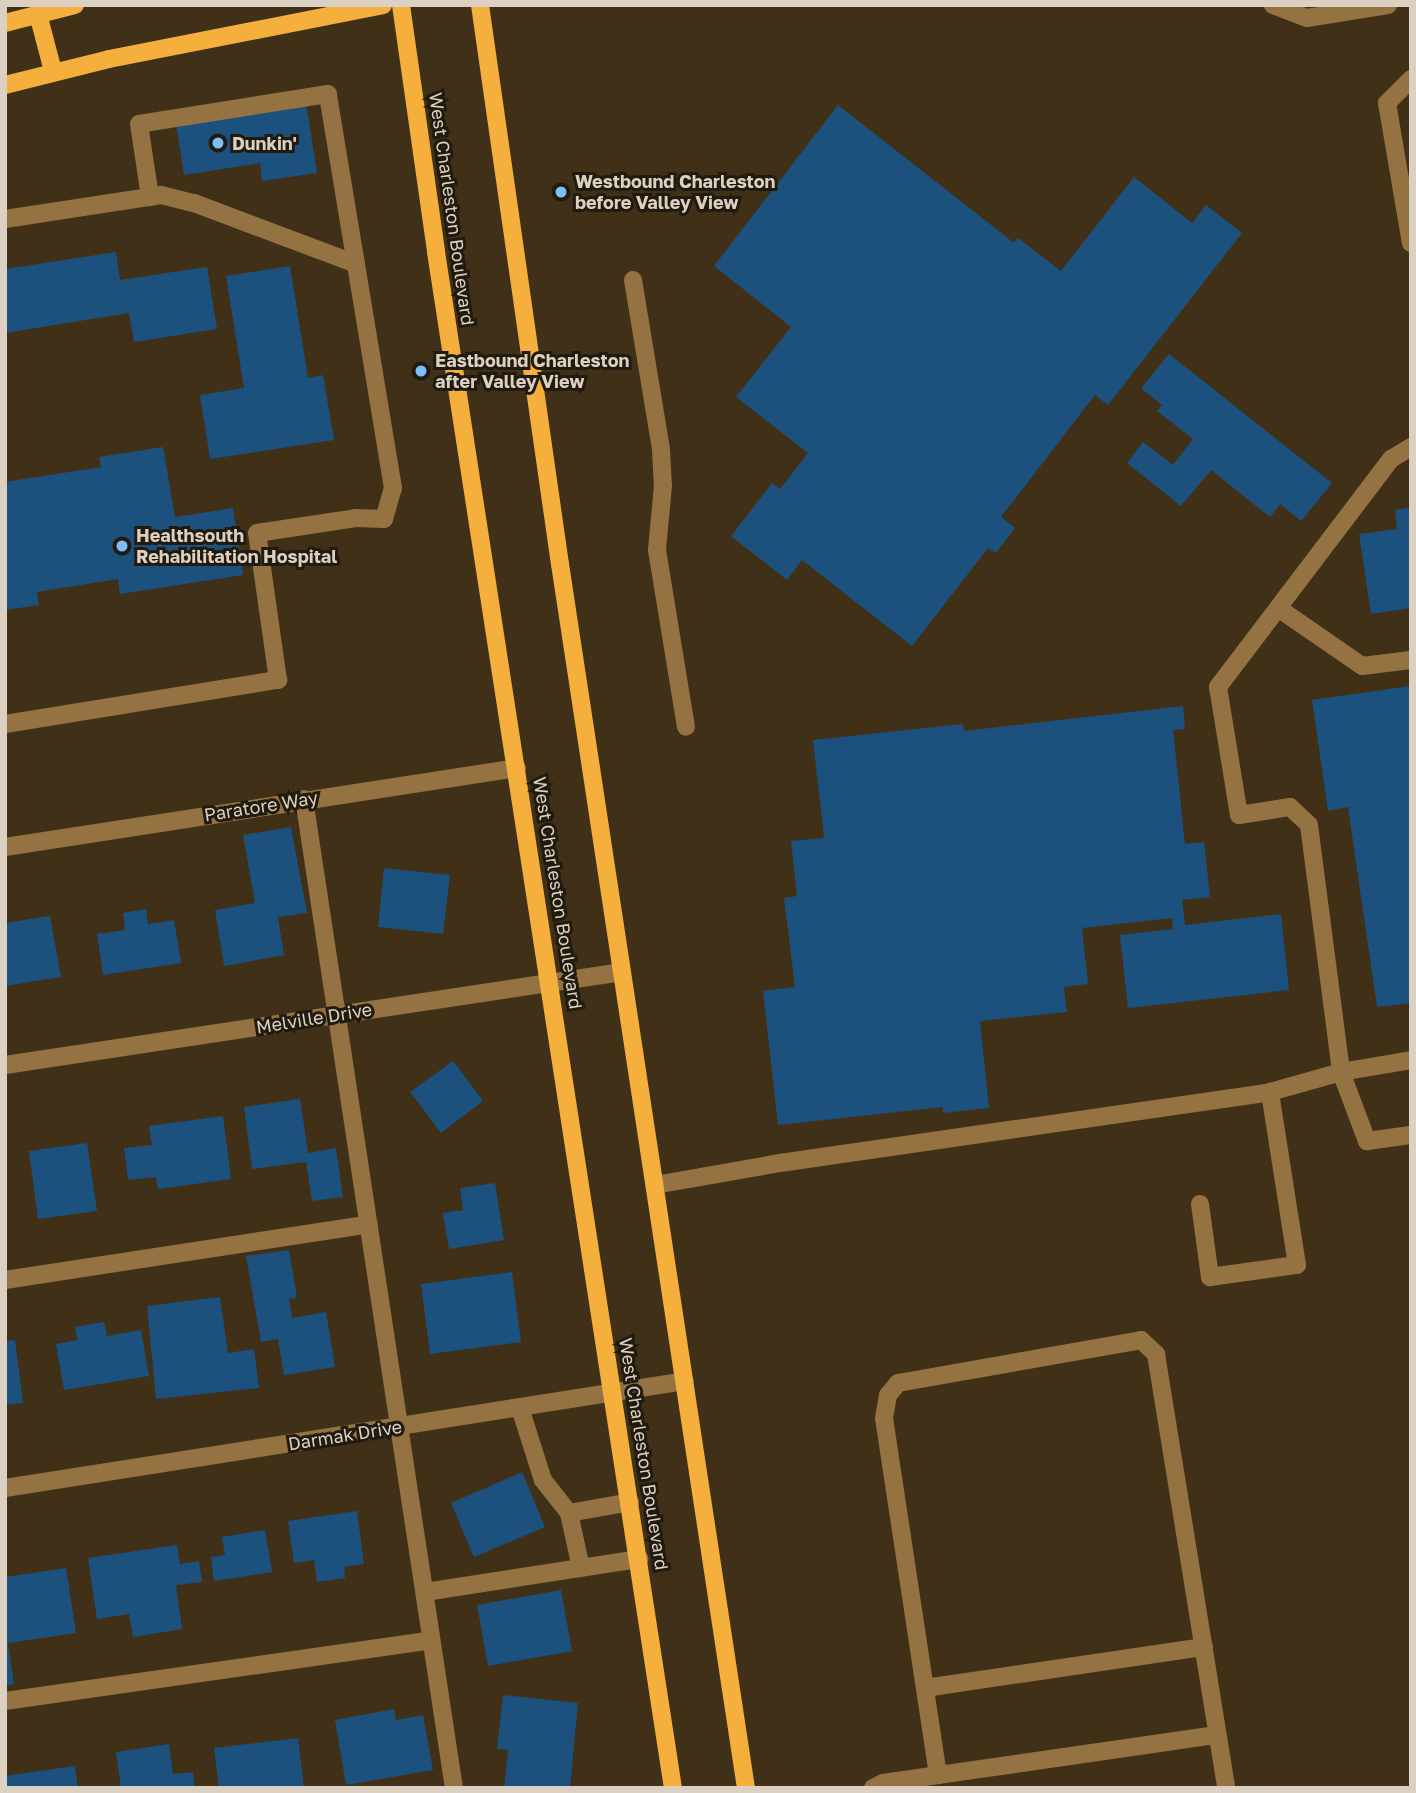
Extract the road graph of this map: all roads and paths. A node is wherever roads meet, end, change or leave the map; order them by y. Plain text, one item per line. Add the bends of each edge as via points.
1 (75, 5) edge
2 (383, 5) edge
3 (401, 5) edge
4 (480, 5) edge
5 (1273, 5) edge
6 (1388, 5) edge
7 (37, 10) edge
8 (5, 23) edge
9 (53, 71) junction
10 (1411, 79) edge
11 (5, 85) edge
12 (150, 197) junction
13 (5, 219) edge
14 (1411, 243) edge
15 (356, 264) junction
16 (633, 280) dead end
17 (1411, 447) edge
18 (1278, 608) junction
19 (1411, 660) edge
20 (5, 724) edge
21 (686, 727) dead end
22 (517, 768) junction
23 (304, 799) junction
24 (5, 847) edge
25 (622, 972) junction
26 (551, 981) junction
27 (337, 1014) junction
28 (1411, 1060) edge
29 (5, 1065) edge
30 (1341, 1072) junction
31 (1270, 1092) junction
32 (1411, 1135) edge
33 (655, 1185) junction
34 (1200, 1204) dead end
35 (369, 1224) junction
36 (5, 1280) edge
37 (685, 1381) junction
38 (614, 1391) junction
39 (520, 1408) junction
40 (399, 1427) junction
41 (5, 1488) edge
42 (630, 1502) junction
43 (569, 1513) junction
44 (639, 1559) junction
45 (581, 1568) junction
46 (425, 1592) junction
47 (432, 1640) junction
48 (1204, 1647) junction
49 (925, 1688) junction
50 (5, 1701) edge
51 (1217, 1735) junction
52 (938, 1775) junction
53 (454, 1788) edge
54 (673, 1788) edge
55 (746, 1788) edge
56 (873, 1788) edge
57 (1226, 1788) edge

1 - 7 main road
2 - 9 main road
3 - 22 main road, West Charleston Boulevard
4 - 25 main road
5 - 6 street via 1307,18
7 - 8 main road
7 - 9 main road
9 - 11 main road
10 - 14 street via 1387,103
12 - 13 street
12 - 15 street via 194,203
12 - 15 street via 139,124 328,94
15 - 20 street via 393,488 384,519 356,518 257,533 278,680
16 - 21 street via 661,450 663,485 656,550
17 - 18 street via 1391,459
18 - 19 street via 1362,666
18 - 30 street via 1218,687 1239,815 1290,807 1309,825
22 - 23 street, Paratore Way
22 - 26 main road, West Charleston Boulevard
23 - 24 street, Paratore Way
23 - 27 street
25 - 26 street, Melville Drive
25 - 33 main road
26 - 27 street, Melville Drive
26 - 38 main road, West Charleston Boulevard
27 - 29 street, Melville Drive
27 - 35 street
28 - 30 street
30 - 31 street
30 - 32 street via 1367,1141
31 - 33 street
31 - 34 street via 1297,1265 1210,1277
33 - 37 main road
35 - 36 street
35 - 40 street
37 - 38 street, Darmak Drive
37 - 55 main road
38 - 39 street, Darmak Drive
38 - 42 main road, West Charleston Boulevard
39 - 40 street, Darmak Drive
39 - 43 street via 543,1480
40 - 41 street, Darmak Drive
40 - 46 street
42 - 43 street
42 - 44 main road, West Charleston Boulevard
43 - 45 street
44 - 45 street
44 - 54 main road, West Charleston Boulevard
45 - 46 street
46 - 47 street
47 - 50 street
47 - 53 street
48 - 49 street
48 - 49 street via 1156,1354 1141,1340 898,1383 888,1395 884,1418
48 - 51 street
49 - 52 street
51 - 52 street
51 - 57 street
52 - 56 street

